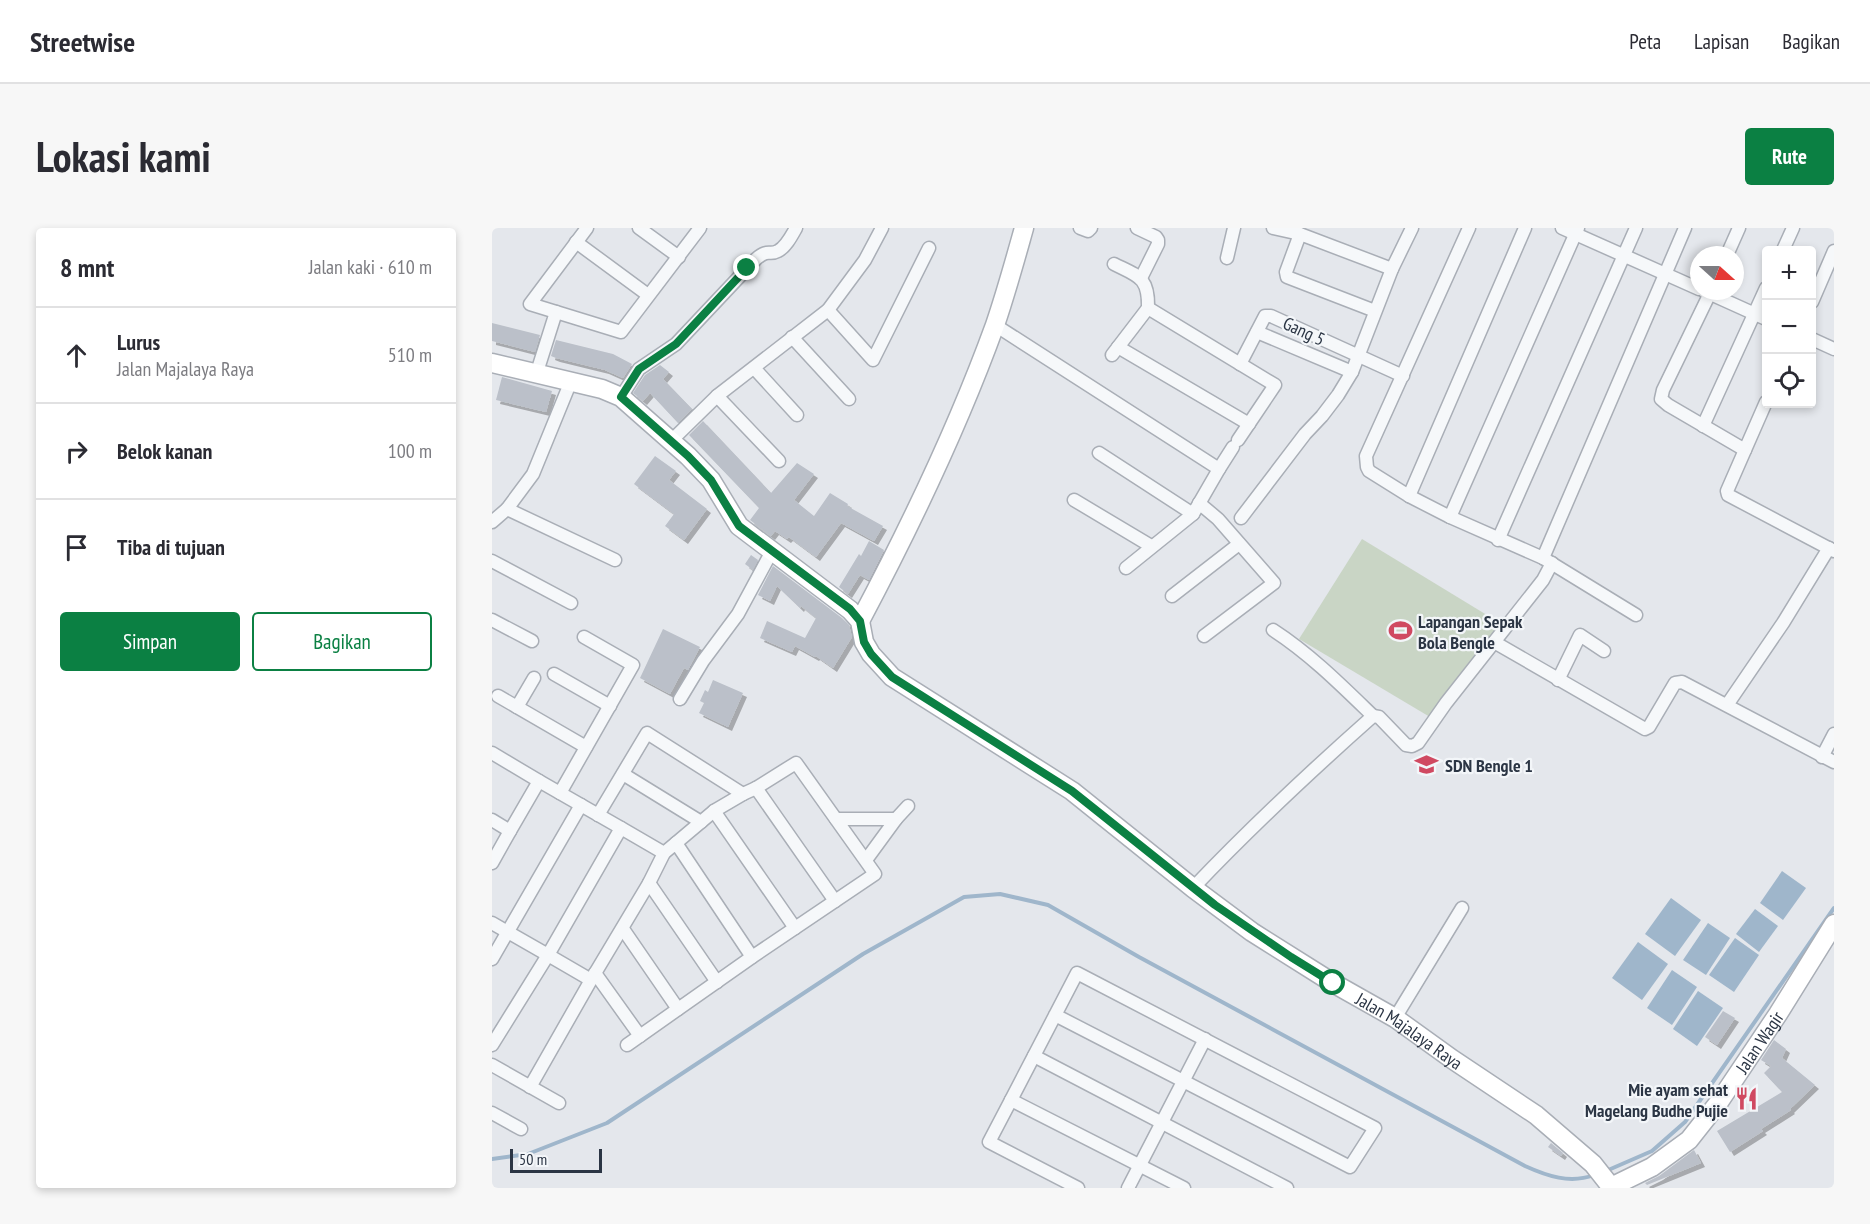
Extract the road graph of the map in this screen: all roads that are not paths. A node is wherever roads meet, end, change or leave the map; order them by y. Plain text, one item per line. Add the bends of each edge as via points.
1 (587, 228) edge
2 (639, 228) edge
3 (699, 228) edge
4 (796, 228) edge
5 (882, 228) edge
6 (1024, 228) edge
7 (1080, 228) edge
8 (1091, 228) edge
9 (1137, 228) edge
10 (1234, 228) edge
11 (1274, 228) edge
12 (1412, 228) edge
13 (1469, 228) edge
14 (1525, 228) edge
15 (1562, 228) edge
16 (1636, 228) edge
17 (1685, 228) edge
18 (1740, 228) edge
19 (1793, 228) edge
20 (1576, 231) edge
21 (1300, 234) junction
22 (576, 242) junction
23 (1731, 246) edge
24 (1785, 246) edge
25 (929, 248) dead end
26 (1834, 251) edge
27 (679, 256) junction
28 (1624, 256) junction
29 (1227, 258) dead end
30 (1114, 264) dead end
31 (1392, 268) junction
32 (1664, 274) junction
33 (1141, 278) junction
34 (1690, 285) edge
35 (648, 295) junction
36 (1702, 300) edge
37 (1725, 300) edge
38 (1765, 300) edge
39 (1813, 300) edge
40 (1148, 308) junction
41 (828, 310) junction
42 (1375, 311) junction
43 (556, 312) junction
44 (1761, 317) edge
45 (995, 325) junction
46 (1257, 332) junction
47 (792, 337) junction
48 (1816, 341) edge
49 (1834, 349) edge
50 (1358, 356) junction
51 (492, 363) edge
52 (1240, 364) junction
53 (754, 368) junction
54 (537, 372) junction
55 (1352, 372) junction
56 (1403, 376) junction
57 (571, 381) junction
58 (717, 396) junction
59 (621, 397) junction
60 (849, 399) dead end
61 (1764, 408) edge
62 (797, 415) dead end
63 (1249, 424) junction
64 (1703, 426) junction
65 (671, 441) junction
66 (1745, 450) junction
67 (1099, 453) dead end
68 (779, 461) dead end
69 (1219, 469) junction
70 (1409, 496) junction
71 (1074, 500) dead end
72 (1196, 508) junction
73 (507, 509) junction
74 (1450, 517) junction
75 (1241, 518) dead end
76 (492, 522) edge
77 (1498, 540) junction
78 (1239, 544) junction
79 (1151, 546) junction
80 (1832, 550) edge
81 (772, 551) junction
82 (615, 560) dead end
83 (1547, 560) junction
84 (492, 561) edge
85 (1126, 568) dead end
86 (1172, 596) dead end
87 (571, 603) dead end
88 (1636, 615) dead end
89 (492, 620) edge
90 (860, 621) junction
91 (1273, 630) dead end
92 (1204, 636) dead end
93 (584, 637) dead end
94 (532, 641) dead end
95 (1494, 642) junction
96 (1604, 651) dead end
97 (554, 674) dead end
98 (534, 678) dead end
99 (1558, 680) junction
100 (498, 696) dead end
101 (680, 699) dead end
102 (1726, 705) junction
103 (610, 706) junction
104 (517, 707) junction
105 (1373, 716) junction
106 (1834, 734) edge
107 (586, 747) junction
108 (492, 753) edge
109 (1822, 757) junction
110 (1834, 762) edge
111 (623, 774) junction
112 (539, 781) junction
113 (756, 788) junction
114 (560, 793) junction
115 (743, 794) junction
116 (581, 805) junction
117 (908, 806) dead end
118 (714, 811) junction
119 (598, 815) junction
120 (836, 819) junction
121 (896, 819) junction
122 (492, 820) edge
123 (701, 822) junction
124 (621, 828) junction
125 (510, 831) junction
126 (676, 843) junction
127 (664, 853) junction
128 (866, 860) junction
129 (492, 863) edge
130 (649, 883) junction
131 (1193, 888) junction
132 (835, 901) junction
133 (1462, 908) dead end
134 (492, 922) edge
135 (1834, 924) edge
136 (795, 928) junction
137 (622, 929) junction
138 (508, 932) junction
139 (548, 955) junction
140 (752, 957) junction
141 (492, 959) edge
142 (593, 976) junction
143 (717, 982) junction
144 (678, 1009) junction
145 (1055, 1015) junction
146 (1395, 1018) junction
147 (640, 1036) junction
148 (1204, 1039) junction
149 (492, 1045) edge
150 (627, 1045) dead end
151 (1034, 1056) junction
152 (492, 1065) edge
153 (1183, 1081) junction
154 (530, 1088) junction
155 (1011, 1100) junction
156 (559, 1103) dead end
157 (492, 1113) edge
158 (1162, 1123) junction
159 (521, 1129) dead end
160 (1140, 1165) junction
161 (1610, 1185) edge
162 (1078, 1188) edge
163 (1128, 1188) edge
164 (1184, 1188) edge
165 (1287, 1188) edge

1 - 22 street
2 - 27 street
3 - 27 street
4 - 59 street via 779,251 763,252 676,344 639,369
5 - 41 street via 865,260
6 - 45 street
7 - 8 street
9 - 33 street via 1158,240
10 - 29 street
11 - 21 street
12 - 31 street
13 - 56 street
14 - 70 street
15 - 20 street
16 - 28 street
17 - 32 street
18 - 23 street
19 - 24 street
20 - 28 street
20 - 74 street
21 - 31 street
21 - 42 street via 1287,277
22 - 35 street
22 - 43 street via 530,304
25 - 41 street via 873,360
26 - 39 street
27 - 35 street
28 - 32 street
28 - 77 street
30 - 33 street
31 - 42 street
32 - 34 street
32 - 83 street
33 - 40 street
35 - 43 street via 621,332
36 - 64 street via 1661,397
37 - 44 street
38 - 44 street
40 - 52 street
40 - 63 street via 1115,351
41 - 47 street
42 - 50 street
43 - 54 street
44 - 64 street
45 - 69 street
45 - 90 street via 950,437
46 - 50 street, Gang 5 via 1265,316 1271,316
46 - 52 street, Gang 5
46 - 55 street
47 - 53 street
47 - 60 street
48 - 49 street
50 - 55 street
50 - 56 street
51 - 54 street, Jalan Majalaya Raya
52 - 63 street via 1275,385
53 - 58 street
53 - 62 street
54 - 57 street, Jalan Majalaya Raya
55 - 75 street
56 - 70 street via 1365,461 1370,471
57 - 59 street, Jalan Majalaya Raya
57 - 73 street via 533,474
58 - 65 street
58 - 68 street
59 - 65 street, Jalan Majalaya Raya
61 - 66 street
63 - 69 street
64 - 66 street
65 - 81 street, Jalan Majalaya Raya via 711,480 739,526
66 - 80 street via 1728,495
67 - 72 street
69 - 72 street
70 - 74 street
71 - 79 street
72 - 78 street via 1218,519
72 - 79 street
73 - 76 street
73 - 82 street
74 - 77 street
77 - 83 street
78 - 86 street
78 - 92 street via 1274,583
79 - 85 street
80 - 102 street
81 - 90 street, Jalan Majalaya Raya via 842,602
81 - 101 street via 738,614
83 - 88 street
83 - 95 street via 1543,580
84 - 87 street
89 - 94 street
90 - 131 street, Jalan Majalaya Raya via 864,642 892,677 1072,791
91 - 105 street via 1330,674
93 - 103 street via 633,665
95 - 99 street
95 - 105 street via 1415,745 1406,745 1379,717
96 - 99 street via 1580,634
97 - 103 street
98 - 104 street
99 - 102 street via 1645,729 1678,682 1685,682
100 - 104 street
102 - 109 street
103 - 107 street
104 - 107 street
105 - 131 street via 1242,837
106 - 109 street
107 - 114 street
108 - 112 street
109 - 110 street
111 - 115 street via 647,733
111 - 119 street
111 - 123 street
112 - 114 street
112 - 125 street
113 - 115 street
113 - 120 street via 796,763
113 - 132 street
114 - 116 street
115 - 118 street
116 - 119 street
116 - 138 street
117 - 121 street
118 - 123 street
118 - 136 street
119 - 124 street
120 - 121 street
120 - 128 street
121 - 128 street
122 - 125 street
123 - 126 street
124 - 127 street
124 - 139 street
125 - 129 street
126 - 127 street
126 - 140 street
127 - 130 street
128 - 132 street via 875,874
130 - 137 street
130 - 143 street
131 - 146 street, Jalan Majalaya Raya via 1252,932
132 - 136 street
133 - 146 street
134 - 138 street
135 - 161 street, Jalan Wagir via 1778,1014 1689,1140 1652,1167
136 - 140 street
137 - 142 street
137 - 144 street
138 - 139 street
138 - 141 street
139 - 142 street
139 - 149 street
140 - 143 street
142 - 147 street
142 - 154 street
143 - 144 street
144 - 147 street
145 - 148 street via 1077,973
145 - 151 street
145 - 153 street
146 - 161 street, Jalan Majalaya Raya via 1536,1115 1593,1164
147 - 150 street
148 - 153 street
148 - 153 street via 1375,1128 1350,1167
151 - 155 street
151 - 158 street
152 - 154 street
153 - 158 street
154 - 156 street
155 - 160 street
155 - 162 street via 989,1142
157 - 159 street
158 - 160 street
158 - 165 street
160 - 163 street
160 - 164 street

